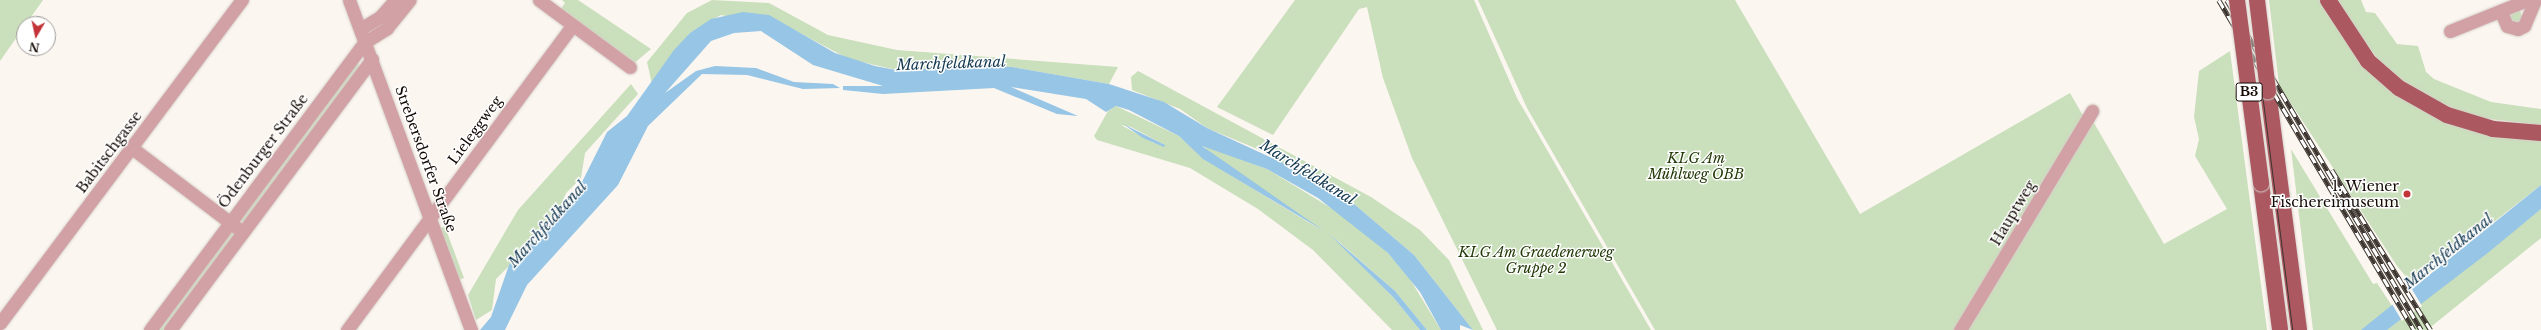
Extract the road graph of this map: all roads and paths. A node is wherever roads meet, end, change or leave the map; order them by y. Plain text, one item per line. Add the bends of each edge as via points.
1 (242, 0) edge
2 (349, 0) edge
3 (395, 0) edge
4 (410, 0) edge
5 (539, 0) edge
6 (2237, 0) edge
7 (2257, 0) edge
8 (2328, 0) edge
9 (2527, 0) edge
10 (2535, 0) edge
11 (2501, 12) junction
12 (572, 26) junction
13 (360, 29) junction
14 (2450, 31) dead end
15 (365, 42) junction
16 (372, 59) junction
17 (630, 67) dead end
18 (2092, 111) dead end
19 (2541, 132) edge
20 (132, 148) junction
21 (430, 218) junction
22 (230, 223) junction
23 (243, 233) junction
24 (0, 323) edge
25 (150, 330) edge
26 (170, 330) edge
27 (347, 330) edge
28 (471, 330) edge
29 (1960, 330) edge
30 (2280, 330) edge
31 (2299, 330) edge

1 - 20 street, Babitschgasse
2 - 13 street, Strebersdorfer Straße
3 - 13 street via 380,17
4 - 15 street, Ödenburger Straße via 387,28
5 - 12 street
6 - 30 main road, B3, bridge
7 - 31 main road, B3, bridge
8 - 19 main road via 2368,62 2399,88 2447,115 2493,129
9 - 11 street
10 - 11 street via 2524,26 2518,29 2507,26
11 - 14 street
12 - 17 street
12 - 21 street, Lieleggweg
13 - 15 street, Strebersdorfer Straße
15 - 16 street, Strebersdorfer Straße
15 - 22 street, Ödenburger Straße
16 - 21 street, Strebersdorfer Straße
16 - 23 street
18 - 29 street, Hauptweg
20 - 22 street
20 - 24 street, Babitschgasse
21 - 27 street, Lieleggweg
21 - 28 street, Strebersdorfer Straße
22 - 23 street
22 - 25 street, Ödenburger Straße
23 - 26 street

